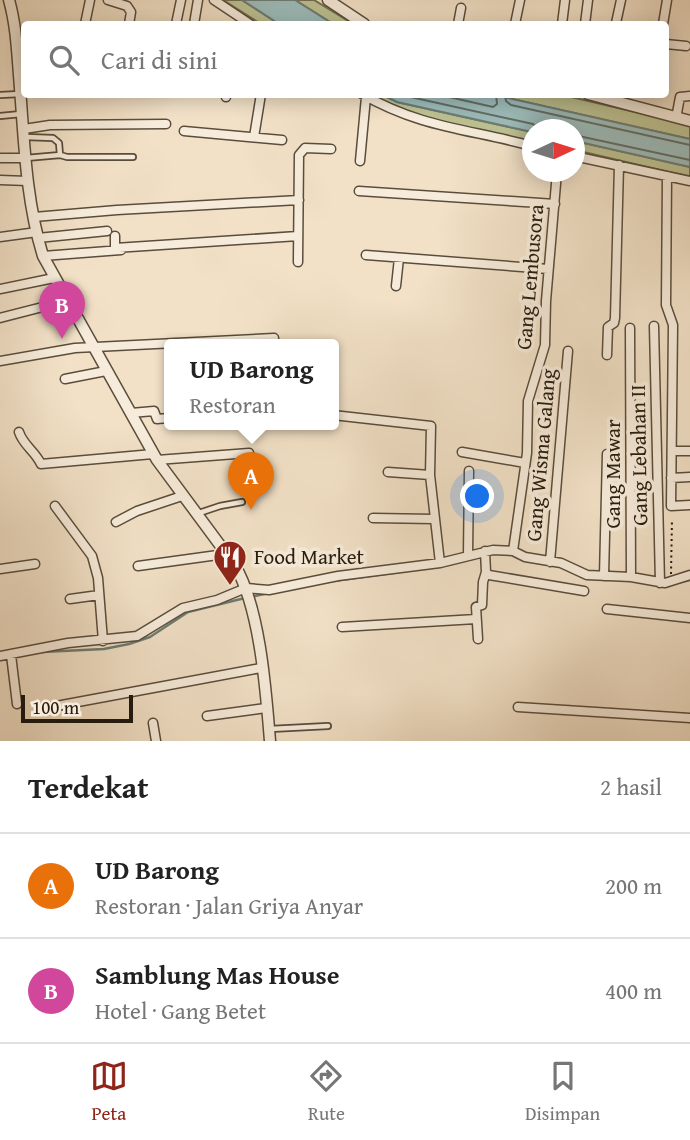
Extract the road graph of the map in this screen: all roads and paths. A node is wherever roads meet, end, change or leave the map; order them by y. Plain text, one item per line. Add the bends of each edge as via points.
1 (9, 0) edge
2 (90, 0) edge
3 (108, 0) edge
4 (181, 0) edge
5 (198, 0) edge
6 (214, 0) edge
7 (328, 0) edge
8 (520, 0) edge
9 (565, 0) edge
10 (588, 0) edge
11 (621, 0) edge
12 (667, 0) edge
13 (461, 8) dead end
14 (86, 21) edge
15 (130, 21) edge
16 (177, 21) edge
17 (194, 21) edge
18 (238, 21) edge
19 (360, 21) edge
20 (459, 21) edge
21 (516, 21) edge
22 (562, 21) edge
23 (585, 21) edge
24 (616, 21) edge
25 (664, 21) edge
26 (669, 44) edge
27 (686, 46) dead end
28 (20, 93) junction
29 (690, 93) edge
30 (0, 95) edge
31 (260, 98) edge
32 (364, 98) edge
33 (368, 98) edge
34 (603, 98) edge
35 (677, 113) dead end
36 (22, 114) junction
37 (0, 116) edge
38 (690, 121) edge
39 (166, 124) dead end
40 (184, 131) dead end
41 (24, 133) junction
42 (254, 137) junction
43 (282, 140) dead end
44 (522, 144) edge
45 (331, 149) dead end
46 (60, 155) junction
47 (133, 157) dead end
48 (0, 158) edge
49 (26, 158) junction
50 (585, 158) edge
51 (360, 161) dead end
52 (620, 165) junction
53 (667, 176) junction
54 (0, 180) edge
55 (28, 181) junction
56 (690, 181) edge
57 (556, 182) edge
58 (359, 191) dead end
59 (299, 200) junction
60 (555, 204) junction
61 (34, 217) junction
62 (37, 235) junction
63 (298, 236) junction
64 (0, 237) edge
65 (148, 248) dead end
66 (366, 255) dead end
67 (43, 256) junction
68 (399, 258) junction
69 (298, 262) dead end
70 (548, 269) junction
71 (54, 278) junction
72 (396, 286) dead end
73 (0, 289) edge
74 (66, 301) junction
75 (0, 318) edge
76 (654, 326) dead end
77 (630, 328) dead end
78 (274, 338) dead end
79 (251, 339) edge
80 (164, 343) edge
81 (93, 346) junction
82 (568, 351) dead end
83 (607, 355) dead end
84 (0, 361) edge
85 (106, 370) junction
86 (65, 379) dead end
87 (131, 413) junction
88 (339, 416) edge
89 (164, 418) edge
90 (19, 432) dead end
91 (672, 451) junction
92 (690, 451) edge
93 (462, 452) dead end
94 (249, 453) dead end
95 (607, 454) dead end
96 (155, 457) junction
97 (525, 463) junction
98 (469, 471) dead end
99 (388, 472) dead end
100 (430, 475) junction
101 (690, 477) edge
102 (671, 478) junction
103 (182, 496) junction
104 (242, 502) dead end
105 (690, 505) edge
106 (55, 506) dead end
107 (195, 514) junction
108 (373, 518) dead end
109 (435, 519) junction
110 (672, 519) dead end
111 (116, 522) dead end
112 (485, 551) junction
113 (513, 551) junction
114 (225, 554) junction
115 (468, 556) junction
116 (550, 562) junction
117 (440, 563) junction
118 (36, 564) dead end
119 (138, 566) dead end
120 (0, 569) edge
121 (486, 572) junction
122 (690, 575) edge
123 (604, 576) junction
124 (631, 578) junction
125 (671, 582) junction
126 (660, 583) junction
127 (584, 591) dead end
128 (247, 593) junction
129 (99, 595) junction
130 (70, 599) dead end
131 (607, 609) dead end
132 (690, 618) edge
133 (476, 619) junction
134 (342, 628) dead end
135 (478, 639) dead end
136 (103, 641) junction
137 (11, 655) junction
138 (0, 656) edge
139 (261, 668) junction
140 (17, 704) dead end
141 (518, 707) dead end
142 (51, 708) dead end
143 (266, 708) junction
144 (207, 716) dead end
145 (690, 718) edge
146 (153, 723) dead end
147 (328, 726) dead end
148 (269, 729) junction
149 (156, 741) edge
150 (270, 741) edge

1 - 28 street
2 - 14 street
3 - 15 street via 128,6
4 - 16 street
5 - 17 street
6 - 18 street
7 - 19 street
8 - 21 street
9 - 22 street
10 - 23 street
11 - 24 street
12 - 25 street
13 - 20 street
26 - 27 street
28 - 30 lane
28 - 36 street
29 - 35 street via 680,97
31 - 42 street
32 - 51 street
33 - 44 street via 415,119
34 - 38 street
36 - 37 lane
36 - 41 street
39 - 41 street via 50,125
40 - 42 street
41 - 46 lane via 53,138 59,143
41 - 49 street
42 - 43 street
45 - 59 street via 300,152
46 - 47 lane
46 - 49 lane
48 - 49 street
49 - 55 street
50 - 52 street
52 - 53 street
52 - 83 street via 615,318 608,327
53 - 56 street
53 - 91 street
54 - 55 street
55 - 61 street
57 - 60 street, Gang Lembusora
58 - 60 street
59 - 61 street
59 - 63 street
60 - 70 street, Gang Lembusora
61 - 62 street
62 - 63 street via 111,234 115,248
62 - 64 street
62 - 67 street
63 - 69 street
65 - 67 street
66 - 68 street
67 - 71 street
68 - 70 street
68 - 72 street
70 - 97 street, Gang Lembusora via 545,345 528,401
71 - 73 street
71 - 74 street
74 - 75 street
74 - 81 street
76 - 126 street, Gang Lebahan II
77 - 124 street, Gang Mawar
78 - 79 street
80 - 81 street
81 - 84 street
81 - 85 street
82 - 116 street, Gang Wisma Galang
85 - 86 street
85 - 87 street
87 - 89 street via 154,411 157,419
87 - 96 street
88 - 100 street via 431,426
90 - 96 street via 41,464
91 - 92 street
91 - 102 street
93 - 97 street
94 - 96 street
95 - 123 street
96 - 103 street
97 - 113 street, Gang Lembusora
98 - 115 street
99 - 100 street
100 - 109 street
101 - 102 street
102 - 105 street via 671,506
103 - 107 street
103 - 111 street
104 - 107 lane
106 - 129 street via 92,556
107 - 114 street
108 - 109 street
109 - 117 street
110 - 125 path
112 - 113 street
112 - 115 street
112 - 121 street
113 - 116 street
114 - 119 street
114 - 128 street
115 - 117 street
116 - 123 street
117 - 128 street
118 - 120 street
121 - 127 street
121 - 133 street
122 - 125 street
123 - 124 street
124 - 126 street
125 - 126 street
128 - 136 street via 183,608 138,636
128 - 139 street
129 - 130 street
129 - 136 street
131 - 132 street
133 - 134 street
133 - 135 street
136 - 137 street
137 - 138 street
137 - 140 street
139 - 142 street
139 - 143 street
141 - 145 street
143 - 144 street
143 - 148 street
146 - 149 street
147 - 148 lane
148 - 150 street

